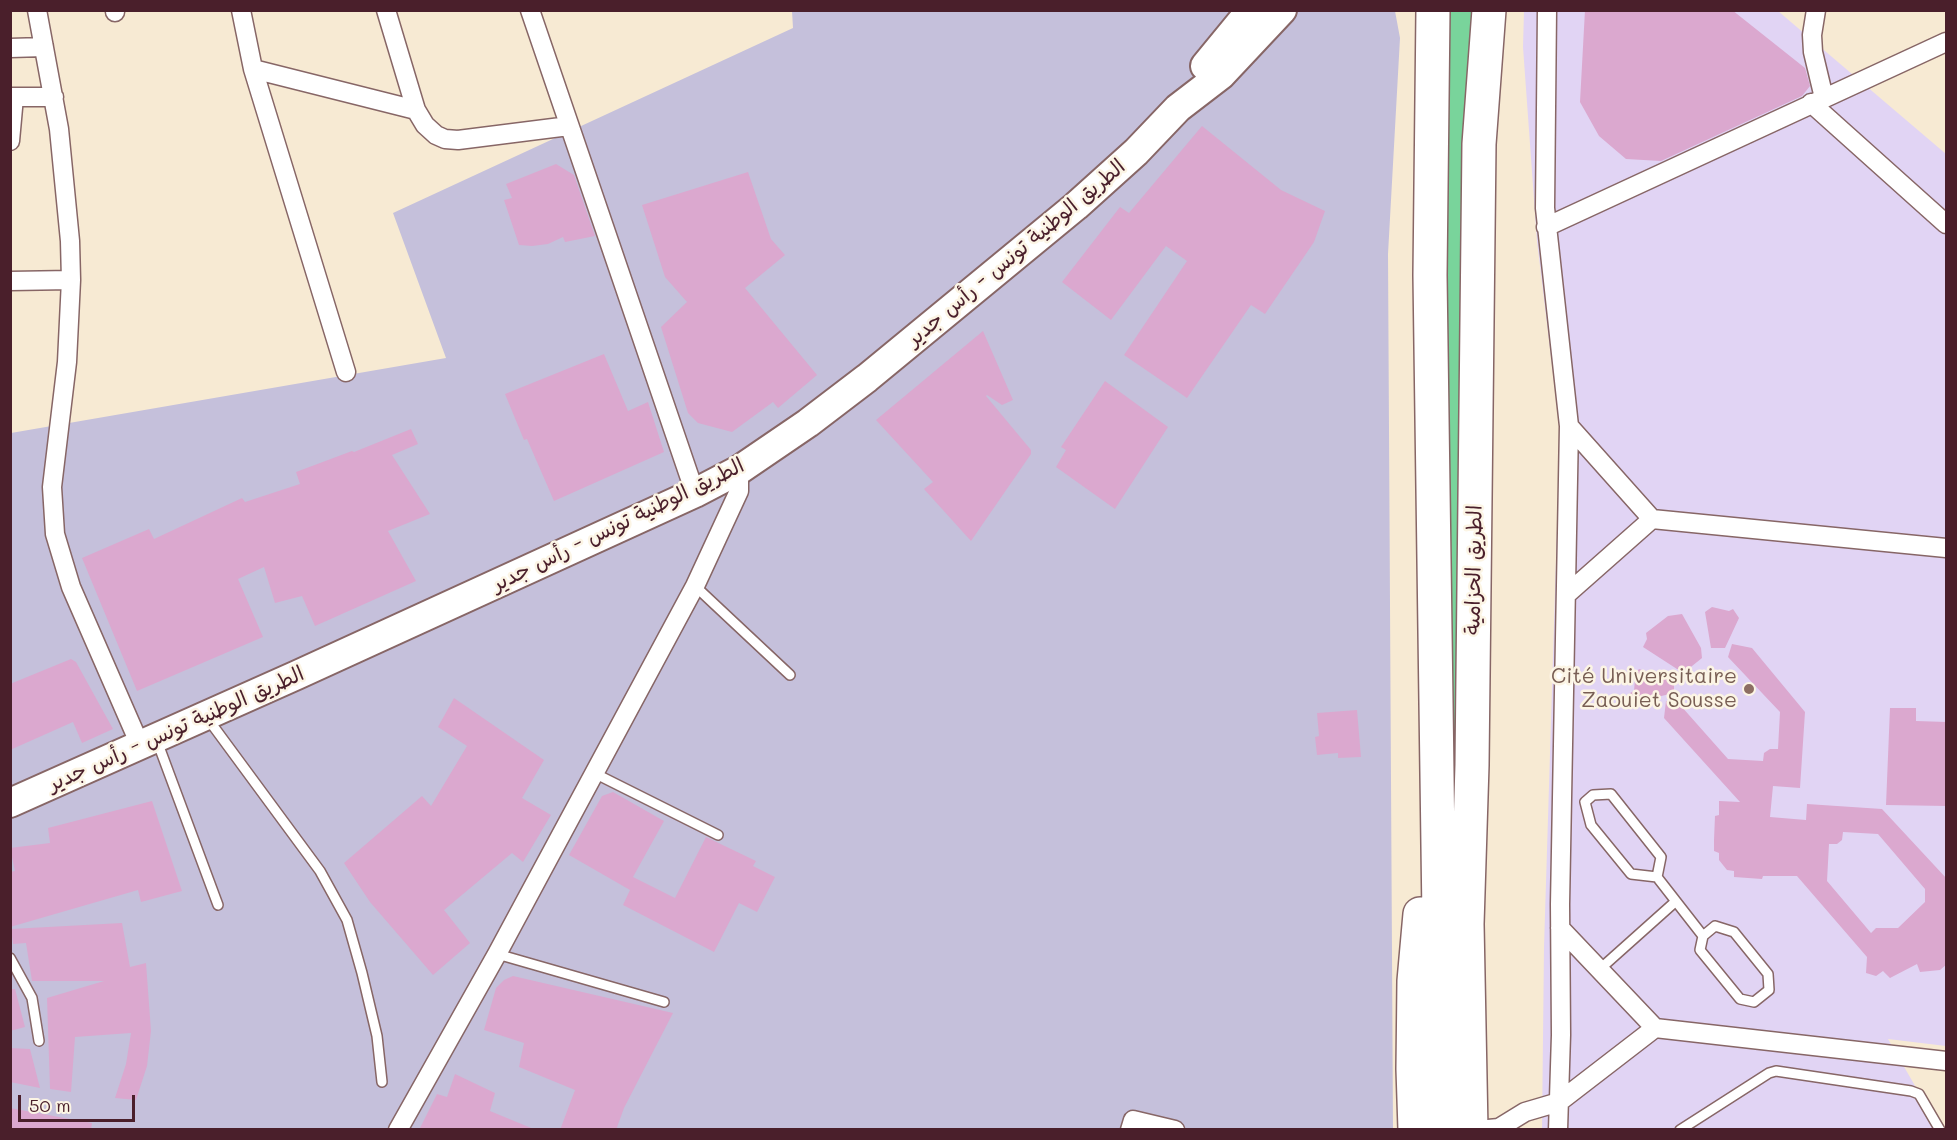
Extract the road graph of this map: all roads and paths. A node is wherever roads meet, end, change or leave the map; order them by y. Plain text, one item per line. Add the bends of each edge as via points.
1 (37, 10) edge
2 (241, 10) edge
3 (386, 10) edge
4 (530, 10) edge
5 (1251, 10) edge
6 (1282, 10) edge
7 (1433, 10) edge
8 (1489, 10) edge
9 (1547, 10) edge
10 (1816, 10) edge
11 (1947, 42) edge
12 (44, 47) junction
13 (10, 48) edge
14 (253, 69) junction
15 (12, 97) edge
16 (54, 97) junction
17 (1817, 100) junction
18 (1178, 108) junction
19 (416, 110) junction
20 (569, 126) junction
21 (10, 141) edge
22 (1947, 224) edge
23 (1546, 227) junction
24 (72, 280) junction
25 (10, 281) edge
26 (346, 372) dead end
27 (1569, 426) junction
28 (740, 470) junction
29 (695, 493) junction
30 (1652, 519) junction
31 (1947, 548) edge
32 (695, 586) junction
33 (1566, 595) junction
34 (790, 675) dead end
35 (205, 715) junction
36 (148, 741) junction
37 (1472, 765) junction
38 (1436, 766) junction
39 (594, 773) junction
40 (10, 803) edge
41 (718, 835) dead end
42 (1657, 877) junction
43 (1675, 902) junction
44 (218, 904) dead end
45 (1560, 928) junction
46 (1702, 936) junction
47 (497, 954) junction
48 (10, 958) edge
49 (1600, 969) junction
50 (664, 1002) dead end
51 (1655, 1028) junction
52 (39, 1041) dead end
53 (1947, 1061) edge
54 (382, 1082) dead end
55 (1559, 1102) junction
56 (1488, 1129) edge
57 (398, 1130) edge
58 (1130, 1130) edge
59 (1175, 1130) edge
60 (1415, 1130) edge
61 (1442, 1130) edge
62 (1471, 1130) edge
63 (1558, 1130) edge
64 (1680, 1130) edge
65 (1940, 1130) edge

1 - 12 street
2 - 14 street
3 - 19 street
4 - 20 street
5 - 18 main road, الطريق الوطنية تونس - رأس جدير via 1206,64
6 - 18 main road, الطريق الوطنية تونس - رأس جدير via 1221,75
7 - 38 highway, الطريق الحزامية via 1430,275
8 - 37 highway, الطريق الحزامية via 1479,144
9 - 23 street
10 - 17 street via 1812,35
11 - 17 street
12 - 13 street
12 - 16 street
14 - 19 street
14 - 26 street
15 - 16 street
15 - 21 street
16 - 24 street
17 - 22 street
17 - 23 street
18 - 28 main road, الطريق الوطنية تونس - رأس جدير via 1076,206 958,305 808,423
19 - 20 street via 425,125 445,140
20 - 29 street
23 - 27 street
24 - 25 street
24 - 36 street via 52,487 55,534 70,587
27 - 30 street
27 - 33 street
28 - 29 main road, الطريق الوطنية تونس - رأس جدير
28 - 32 street via 739,491
29 - 35 main road, الطريق الوطنية تونس - رأس جدير
30 - 31 street
30 - 33 street
32 - 34 lane
32 - 39 street
33 - 45 street
35 - 36 main road, الطريق الوطنية تونس - رأس جدير
35 - 54 lane via 320,870 347,920 377,1036
36 - 40 main road, الطريق الوطنية تونس - رأس جدير
36 - 44 lane
37 - 56 highway via 1487,950
37 - 62 highway, الطريق الحزامية via 1467,924
38 - 60 highway via 1414,981
38 - 61 highway, الطريق الحزامية
39 - 41 lane
39 - 47 street
42 - 42 lane via 1631,874 1591,825 1584,802 1593,795 1611,794 1661,857
42 - 43 lane
43 - 46 lane
43 - 49 lane
45 - 49 street
45 - 55 street
46 - 46 lane via 1700,950 1740,999 1754,1002 1769,990 1768,974 1734,932 1715,926
47 - 50 lane
47 - 57 street
48 - 52 lane via 32,998
49 - 51 street
51 - 53 street
51 - 55 street
55 - 56 street
55 - 63 street
58 - 59 street via 1133,1120
64 - 65 lane via 1776,1071 1911,1091 1919,1094

